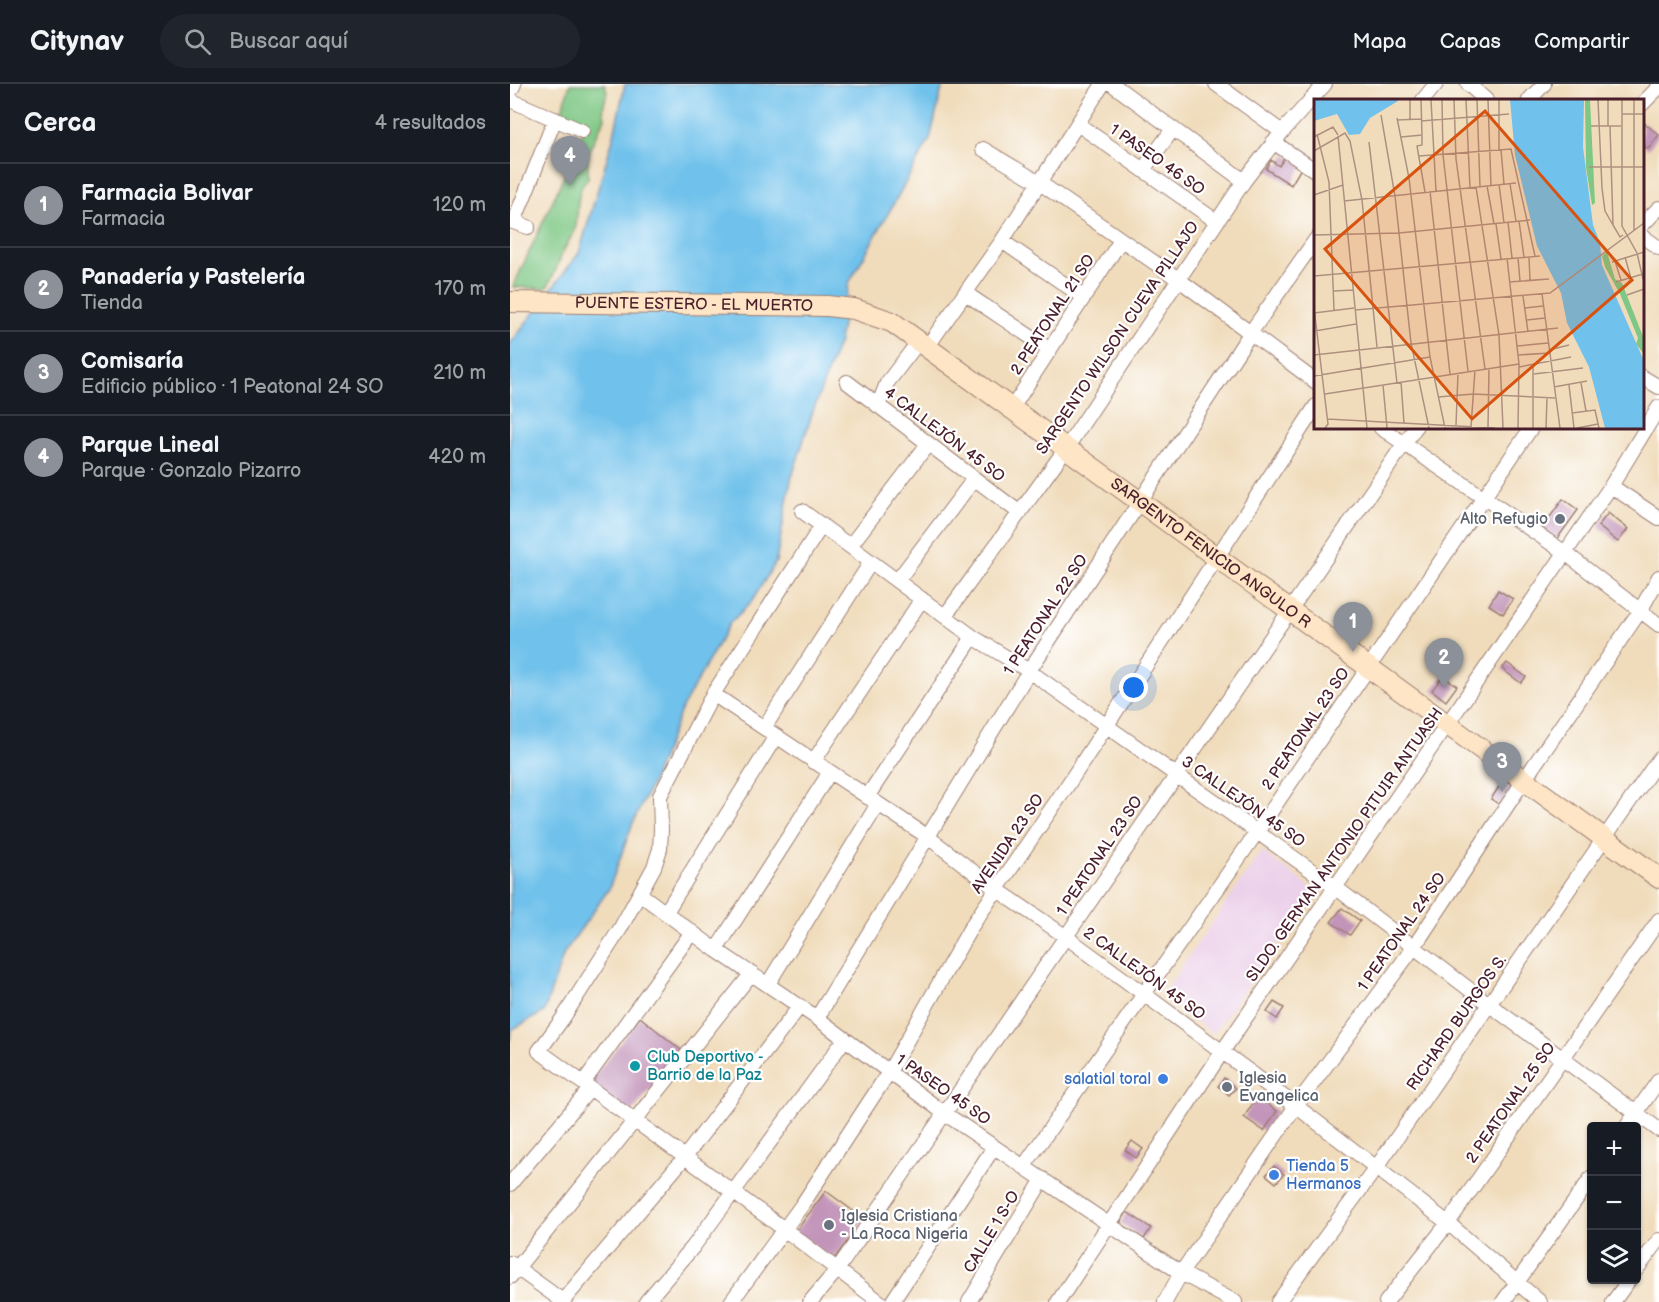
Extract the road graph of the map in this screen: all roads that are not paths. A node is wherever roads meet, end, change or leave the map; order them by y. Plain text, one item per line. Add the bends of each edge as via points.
1 (514, 84) edge
2 (1218, 84) edge
3 (1325, 84) edge
4 (1436, 84) edge
5 (1468, 84) edge
6 (1544, 84) edge
7 (1101, 85) edge
8 (1659, 87) edge
9 (510, 92) edge
10 (1424, 99) edge
11 (1485, 99) edge
12 (1530, 99) edge
13 (510, 100) edge
14 (1644, 102) edge
15 (555, 119) junction
16 (1079, 125) junction
17 (1173, 129) junction
18 (582, 130) dead end
19 (1277, 137) junction
20 (983, 149) dead end
21 (1314, 169) edge
22 (1143, 170) junction
23 (1244, 182) junction
24 (1040, 183) junction
25 (1659, 208) edge
26 (1216, 221) junction
27 (517, 223) edge
28 (1644, 223) edge
29 (1644, 237) edge
30 (1121, 240) junction
31 (1002, 241) junction
32 (1314, 242) edge
33 (1659, 248) edge
34 (1178, 279) junction
35 (966, 293) junction
36 (1083, 297) junction
37 (510, 302) edge
38 (879, 316) joint
39 (1251, 332) junction
40 (923, 344) junction
41 (1050, 350) junction
42 (1644, 378) edge
43 (1314, 380) edge
44 (847, 382) dead end
45 (1659, 387) edge
46 (878, 406) junction
47 (1659, 407) edge
48 (1012, 408) junction
49 (1314, 409) edge
50 (1382, 429) edge
51 (1414, 429) edge
52 (1530, 429) edge
53 (928, 444) junction
54 (1405, 444) junction
55 (1067, 447) junction
56 (974, 479) junction
57 (1611, 486) junction
58 (1483, 497) junction
59 (1140, 501) junction
60 (802, 511) dead end
61 (1020, 513) junction
62 (1659, 518) edge
63 (822, 525) junction
64 (850, 546) junction
65 (1564, 552) junction
66 (1216, 556) junction
67 (872, 562) junction
68 (1659, 577) edge
69 (897, 580) junction
70 (922, 599) junction
71 (1289, 609) junction
72 (1640, 611) junction
73 (945, 616) junction
74 (1659, 625) edge
75 (973, 637) junction
76 (1367, 667) junction
77 (1029, 671) junction
78 (713, 694) junction
79 (1106, 725) junction
80 (1448, 725) junction
81 (764, 728) junction
82 (776, 736) junction
83 (1659, 759) edge
84 (813, 762) junction
85 (830, 772) junction
86 (1176, 775) junction
87 (1524, 780) junction
88 (873, 801) junction
89 (1257, 832) junction
90 (928, 837) junction
91 (1605, 839) junction
92 (1659, 878) edge
93 (1335, 887) junction
94 (996, 889) junction
95 (640, 894) junction
96 (666, 912) junction
97 (1659, 920) edge
98 (692, 932) junction
99 (1065, 936) junction
100 (1414, 947) junction
101 (716, 950) junction
102 (752, 974) junction
103 (768, 984) junction
104 (1144, 996) junction
105 (1490, 1005) junction
106 (800, 1006) junction
107 (817, 1018) junction
108 (845, 1039) junction
109 (1222, 1052) junction
110 (1562, 1058) junction
111 (889, 1072) junction
112 (1659, 1080) edge
113 (587, 1086) junction
114 (1296, 1106) junction
115 (944, 1113) junction
116 (1636, 1113) junction
117 (634, 1122) junction
118 (1630, 1122) edge
119 (1659, 1130) edge
120 (994, 1147) junction
121 (684, 1158) junction
122 (1024, 1167) junction
123 (1376, 1168) junction
124 (1043, 1179) junction
125 (510, 1184) edge
126 (1587, 1184) edge
127 (734, 1193) junction
128 (1448, 1223) junction
129 (1109, 1224) junction
130 (784, 1229) junction
131 (1659, 1240) edge
132 (1641, 1263) edge
133 (513, 1269) edge
134 (837, 1270) junction
135 (1181, 1273) junction
136 (1517, 1282) junction
137 (1626, 1284) edge
138 (563, 1302) edge
139 (646, 1302) edge
140 (731, 1302) edge
141 (810, 1302) edge
142 (880, 1302) edge
143 (892, 1302) edge
144 (969, 1302) edge
145 (1058, 1302) edge
146 (1165, 1302) edge
147 (1235, 1302) edge
148 (1278, 1302) edge
149 (1386, 1302) edge
150 (1503, 1302) edge
151 (1540, 1302) edge
152 (1613, 1302) edge

1 - 9 street
2 - 19 street
3 - 19 street, SARGENTO WILSON CUEVA PILLAJO
4 - 10 street
5 - 11 street
6 - 12 street
7 - 16 street
7 - 17 street
8 - 14 street
13 - 15 street
15 - 18 street
15 - 27 street
16 - 22 street, 1 PASEO 46 SO
16 - 24 street
17 - 22 street
17 - 23 street
19 - 21 street
19 - 23 street, SARGENTO WILSON CUEVA PILLAJO
20 - 24 street
22 - 26 street, 1 PASEO 46 SO
23 - 26 street, SARGENTO WILSON CUEVA PILLAJO
24 - 30 street
24 - 31 street
25 - 28 street
26 - 34 street, SARGENTO WILSON CUEVA PILLAJO
29 - 33 street
30 - 34 street
30 - 36 street, 2 PEATONAL 21 SO
31 - 35 street
31 - 36 street
32 - 39 street, 1 PEATONAL 22 SO
34 - 39 street
34 - 55 street, SARGENTO WILSON CUEVA PILLAJO
35 - 40 street
35 - 41 street
36 - 41 street, 2 PEATONAL 21 SO
37 - 38 street, PUENTE ESTERO - EL MUERTO via 827,306
38 - 40 street, SARGENTO FENICIO ANGULO R
39 - 43 street
39 - 59 street, 1 PEATONAL 22 SO
40 - 46 street via 887,384
40 - 48 street, SARGENTO FENICIO ANGULO R
41 - 48 street, 2 PEATONAL 21 SO
42 - 45 street
44 - 46 street, 4 CALLEJÓN 45 SO
46 - 53 street, 4 CALLEJÓN 45 SO
47 - 57 street, SLDO. GERMAN ANTONIO PITUIR ANTUASH
48 - 55 street, SARGENTO FENICIO ANGULO R
49 - 66 street, AVENIDA 23 SO
50 - 54 street
51 - 54 street, 1 PEATONAL 23 SO
52 - 58 street, 2 PEATONAL 23 SO
53 - 56 street, 4 CALLEJÓN 45 SO
53 - 64 street
54 - 58 street
54 - 71 street, 1 PEATONAL 23 SO
55 - 59 street, SARGENTO FENICIO ANGULO R
55 - 61 street, SARGENTO WILSON CUEVA PILLAJO
56 - 61 street, 4 CALLEJÓN 45 SO
56 - 69 street
57 - 62 street
57 - 65 street, SLDO. GERMAN ANTONIO PITUIR ANTUASH
58 - 65 street
58 - 76 street, 2 PEATONAL 23 SO
59 - 66 street, SARGENTO FENICIO ANGULO R
59 - 77 street, 1 PEATONAL 22 SO
60 - 63 street, 3 CALLEJÓN 45 SO
61 - 73 street, SARGENTO WILSON CUEVA PILLAJO
63 - 64 street, 3 CALLEJÓN 45 SO
63 - 78 street
64 - 67 street, 3 CALLEJÓN 45 SO
65 - 72 street
65 - 80 street, SLDO. GERMAN ANTONIO PITUIR ANTUASH
66 - 71 street, SARGENTO FENICIO ANGULO R
66 - 79 street, AVENIDA 23 SO
67 - 69 street, 3 CALLEJÓN 45 SO
67 - 81 street
68 - 72 street, 1 PEATONAL 24 SO
69 - 70 street, 3 CALLEJÓN 45 SO
70 - 73 street, 3 CALLEJÓN 45 SO
70 - 84 street
71 - 76 street, SARGENTO FENICIO ANGULO R
71 - 86 street, 1 PEATONAL 23 SO
72 - 74 street
72 - 87 street, 1 PEATONAL 24 SO
73 - 75 street, 3 CALLEJÓN 45 SO
75 - 77 street, 3 CALLEJÓN 45 SO
75 - 88 street
76 - 80 street, SARGENTO FENICIO ANGULO R
76 - 89 street, 2 PEATONAL 23 SO
77 - 79 street, 3 CALLEJÓN 45 SO
77 - 90 street, 1 PEATONAL 22 SO
78 - 81 street, 2 CALLEJÓN 45 SO
78 - 95 street via 660,796 660,849
79 - 86 street, 3 CALLEJÓN 45 SO
79 - 94 street, AVENIDA 23 SO
80 - 87 street, SARGENTO FENICIO ANGULO R
80 - 93 street, SLDO. GERMAN ANTONIO PITUIR ANTUASH
81 - 82 street, 2 CALLEJÓN 45 SO
82 - 84 street, 2 CALLEJÓN 45 SO
82 - 96 street
83 - 91 street, RICHARD BURGOS S.
84 - 85 street, 2 CALLEJÓN 45 SO
85 - 88 street, 2 CALLEJÓN 45 SO
85 - 101 street
86 - 89 street, 3 CALLEJÓN 45 SO
86 - 99 street, 1 PEATONAL 23 SO
87 - 91 street, SARGENTO FENICIO ANGULO R
87 - 100 street, 1 PEATONAL 24 SO
88 - 90 street, 2 CALLEJÓN 45 SO
88 - 103 street
89 - 93 street, 3 CALLEJÓN 45 SO
89 - 104 street, 2 PEATONAL 23 SO
90 - 94 street, 2 CALLEJÓN 45 SO
90 - 107 street, 1 PEATONAL 22 SO
91 - 92 street, SARGENTO FENICIO ANGULO R
91 - 105 street, RICHARD BURGOS S.
93 - 100 street, 3 CALLEJÓN 45 SO
93 - 109 street, SLDO. GERMAN ANTONIO PITUIR ANTUASH
94 - 99 street, 2 CALLEJÓN 45 SO
94 - 111 street, AVENIDA 23 SO
95 - 96 street, 1 PASEO 45 SO
95 - 113 street via 539,1051
96 - 98 street, 1 PASEO 45 SO
97 - 110 street, 2 PEATONAL 25 SO
98 - 101 street, 1 PASEO 45 SO
98 - 113 street
99 - 104 street, 2 CALLEJÓN 45 SO
99 - 115 street, 1 PEATONAL 23 SO
100 - 105 street, 3 CALLEJÓN 45 SO
100 - 114 street, 1 PEATONAL 24 SO
101 - 102 street, 1 PASEO 45 SO
102 - 103 street, 1 PASEO 45 SO
102 - 117 street
103 - 106 street, 1 PASEO 45 SO
104 - 109 street, 2 CALLEJÓN 45 SO
104 - 122 street, 2 PEATONAL 23 SO
105 - 110 street, 3 CALLEJÓN 45 SO
105 - 123 street, RICHARD BURGOS S.
106 - 107 street, 1 PASEO 45 SO
106 - 121 street
107 - 108 street, 1 PASEO 45 SO
108 - 111 street, 1 PASEO 45 SO
108 - 127 street
109 - 114 street, 2 CALLEJÓN 45 SO
109 - 129 street, SLDO. GERMAN ANTONIO PITUIR ANTUASH
110 - 116 street, 3 CALLEJÓN 45 SO
110 - 128 street, 2 PEATONAL 25 SO
111 - 115 street, 1 PASEO 45 SO
111 - 130 street, AVENIDA 23 SO
112 - 116 street
113 - 117 street
113 - 125 street
114 - 123 street, 2 CALLEJÓN 45 SO
114 - 135 street, 1 PEATONAL 24 SO
115 - 120 street, 1 PASEO 45 SO
115 - 134 street, 1 PEATONAL 23 SO
116 - 118 street
116 - 119 street, 3 CALLEJÓN 45 SO
117 - 121 street
117 - 133 street
120 - 122 street, 1 PASEO 45 SO
120 - 143 street
121 - 127 street
121 - 138 street
122 - 124 street, 1 PASEO 45 SO
123 - 128 street, 2 CALLEJÓN 45 SO
123 - 148 street, RICHARD BURGOS S.
124 - 129 street, 1 PASEO 45 SO
124 - 144 street, CALLE 1 S-O
126 - 136 street
127 - 130 street
127 - 139 street
128 - 136 street, 2 CALLEJÓN 45 SO
128 - 149 street, 2 PEATONAL 25 SO
129 - 135 street, 1 PASEO 45 SO
129 - 145 street, SLDO. GERMAN ANTONIO PITUIR ANTUASH
130 - 134 street
130 - 140 street, AVENIDA 23 SO
131 - 132 street
133 - 138 street
134 - 141 street, 1 PEATONAL 23 SO
134 - 142 street
135 - 146 street, 1 PEATONAL 24 SO
135 - 147 street, 1 PASEO 45 SO
136 - 150 street
136 - 151 street, 2 CALLEJÓN 45 SO
137 - 152 street

